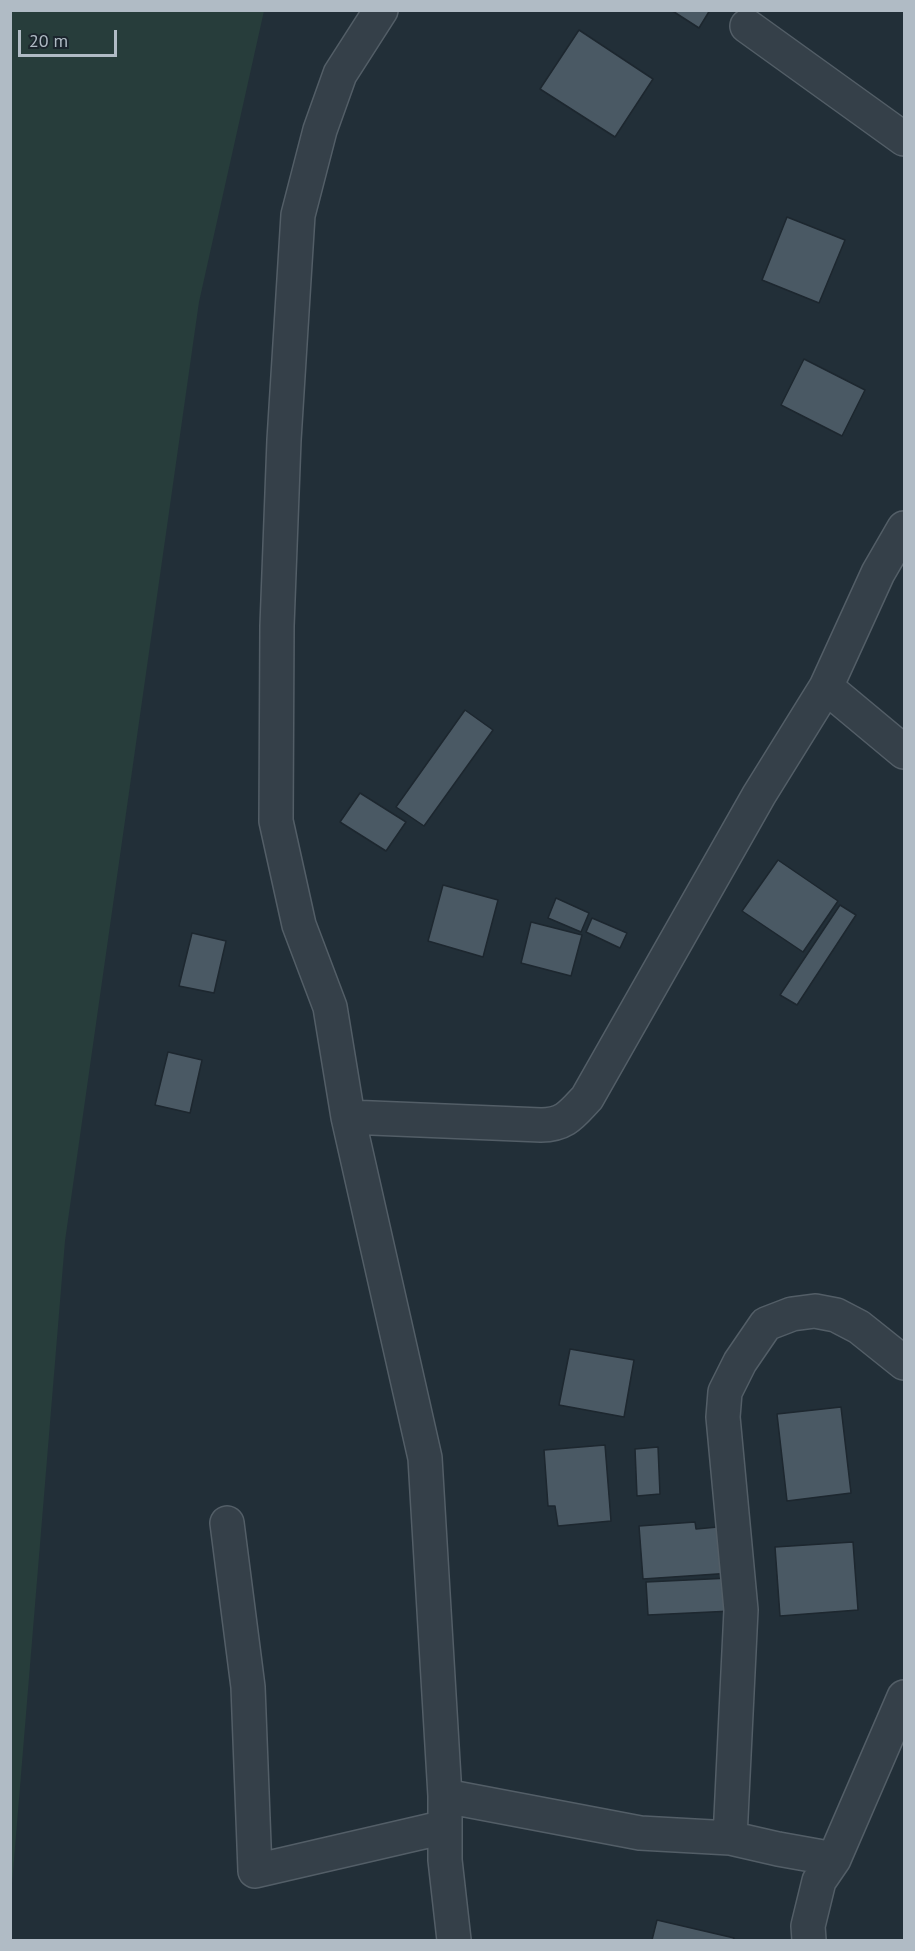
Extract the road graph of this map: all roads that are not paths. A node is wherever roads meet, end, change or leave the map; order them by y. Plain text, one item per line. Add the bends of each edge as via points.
1 (381, 10) edge
2 (747, 26) dead end
3 (904, 139) edge
4 (904, 528) edge
5 (826, 687) junction
6 (904, 752) edge
7 (348, 1117) junction
8 (904, 1363) edge
9 (226, 1523) dead end
10 (904, 1697) edge
11 (445, 1811) junction
12 (729, 1838) junction
13 (834, 1859) junction
14 (454, 1941) edge
15 (809, 1941) edge

1 - 7 street via 340,74 320,130 298,215 277,626 276,820 299,925 330,1007
2 - 3 street
4 - 5 street via 878,573
5 - 6 street
5 - 7 street via 759,795 587,1098 567,1119 541,1125
7 - 11 street via 425,1458
8 - 12 street via 859,1327 836,1315 815,1311 792,1314 766,1324 725,1392 723,1417 741,1610
9 - 11 street via 248,1687 255,1871
10 - 13 street
11 - 12 street via 640,1833
11 - 14 street via 445,1860
12 - 13 street
13 - 15 street via 819,1881 808,1926

